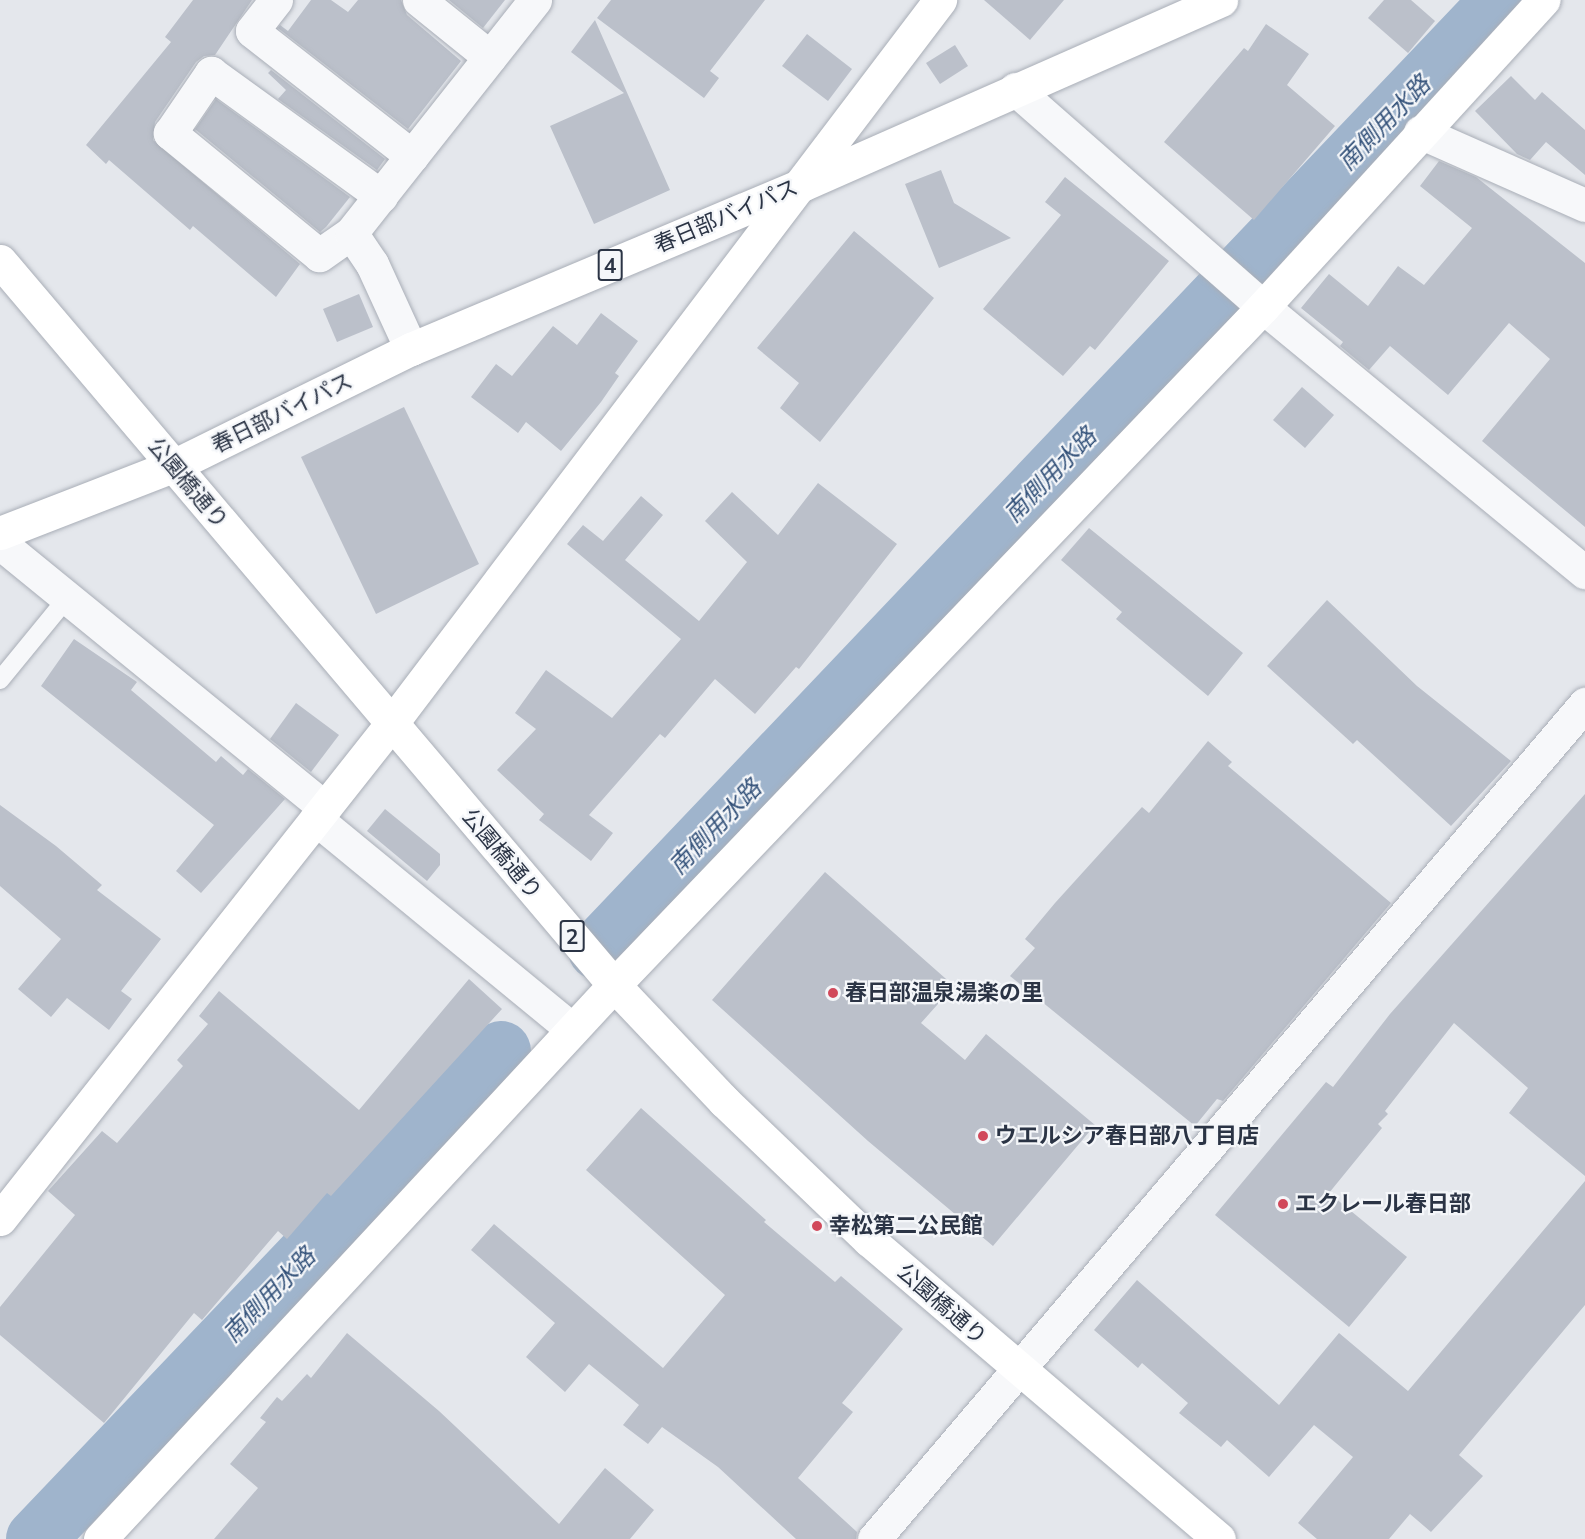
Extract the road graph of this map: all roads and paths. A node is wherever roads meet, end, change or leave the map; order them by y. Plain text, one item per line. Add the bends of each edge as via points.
1 (276, 0) edge
2 (419, 0) edge
3 (535, 0) edge
4 (940, 0) edge
5 (1221, 0) edge
6 (1543, 0) edge
7 (490, 57) junction
8 (1015, 89) junction
9 (1420, 132) junction
10 (412, 156) junction
11 (804, 184) junction
12 (381, 196) junction
13 (1585, 205) edge
14 (351, 233) junction
15 (0, 261) edge
16 (1255, 299) junction
17 (411, 349) junction
18 (173, 466) junction
19 (0, 533) edge
20 (0, 543) edge
21 (1585, 572) edge
22 (67, 598) junction
23 (0, 680) edge
24 (1585, 704) edge
25 (392, 724) junction
26 (321, 813) junction
27 (614, 984) junction
28 (572, 1029) junction
29 (0, 1219) edge
30 (1019, 1371) junction
31 (100, 1539) edge
32 (874, 1539) edge
33 (1218, 1539) edge

1 - 10 street via 252,31
2 - 7 street
3 - 7 street
4 - 11 main road
5 - 8 main road, 春日部バイパス / 4
6 - 9 main road
7 - 10 street
8 - 11 main road, 春日部バイパス / 4
8 - 16 street
9 - 13 street
9 - 16 main road
10 - 12 street
11 - 17 main road, 春日部バイパス / 4
11 - 25 main road
12 - 14 street
12 - 14 street via 211,73 170,133 319,255
14 - 17 street via 372,264
15 - 18 main road, 公園橋通り / 2
16 - 21 street
16 - 27 main road
17 - 18 main road, 春日部バイパス / 4
18 - 19 main road, 春日部バイパス / 4
18 - 25 main road, 公園橋通り / 2
20 - 22 street
22 - 23 lane
22 - 26 street
24 - 30 street
25 - 26 main road
25 - 27 main road, 公園橋通り / 2
26 - 28 street
26 - 29 main road
27 - 28 main road
27 - 30 main road, 公園橋通り / 2 via 801,1176
28 - 31 main road
30 - 32 street
30 - 33 main road, 公園橋通り / 2

